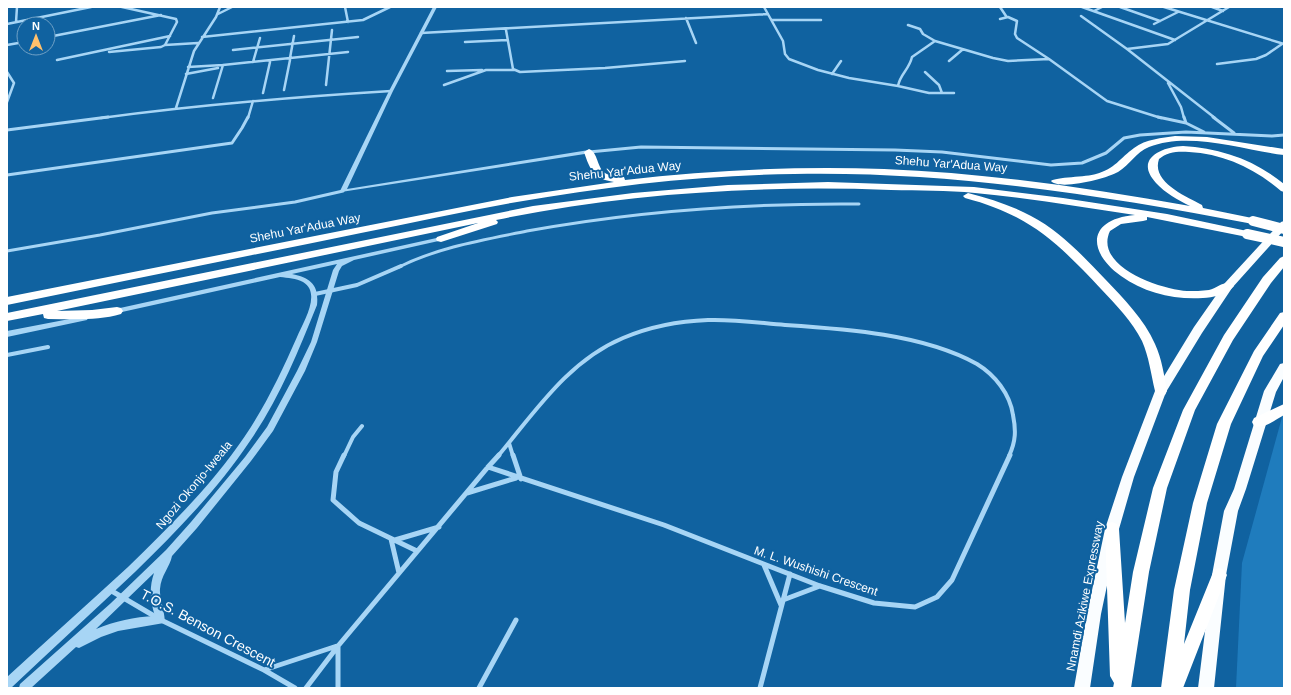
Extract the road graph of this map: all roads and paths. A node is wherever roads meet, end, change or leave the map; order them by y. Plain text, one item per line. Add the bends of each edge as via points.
1 (91, 7) edge
2 (122, 7) edge
3 (220, 7) edge
4 (232, 7) edge
5 (345, 7) edge
6 (390, 7) edge
7 (435, 7) edge
8 (764, 7) edge
9 (1000, 7) edge
10 (1082, 7) edge
11 (1102, 7) edge
12 (1120, 7) edge
13 (1164, 7) edge
14 (1212, 7) edge
15 (1229, 7) edge
16 (1094, 11) junction
17 (1223, 11) junction
18 (1178, 12) junction
19 (218, 14) junction
20 (768, 14) junction
21 (161, 15) junction
22 (46, 16) edge
23 (1006, 16) junction
24 (1081, 16) dead end
25 (686, 18) junction
26 (1000, 19) dead end
27 (772, 20) junction
28 (820, 20) dead end
29 (1208, 20) junction
30 (1160, 21) junction
31 (16, 22) edge
32 (348, 22) junction
33 (7, 24) edge
34 (1154, 24) dead end
35 (908, 25) dead end
36 (332, 30) dead end
37 (506, 30) junction
38 (421, 33) junction
39 (56, 35) edge
40 (170, 36) junction
41 (294, 36) dead end
42 (202, 37) junction
43 (358, 37) dead end
44 (260, 38) dead end
45 (331, 40) junction
46 (506, 40) junction
47 (1175, 40) junction
48 (199, 41) junction
49 (935, 41) junction
50 (465, 42) dead end
51 (166, 43) junction
52 (696, 43) dead end
53 (293, 44) junction
54 (1283, 44) edge
55 (257, 47) junction
56 (1127, 49) junction
57 (233, 50) dead end
58 (962, 50) junction
59 (348, 52) dead end
60 (89, 54) junction
61 (330, 54) junction
62 (290, 59) junction
63 (1049, 59) junction
64 (58, 60) dead end
65 (685, 61) dead end
66 (841, 61) dead end
67 (949, 61) dead end
68 (253, 62) junction
69 (270, 62) junction
70 (1217, 64) dead end
71 (223, 66) junction
72 (188, 67) junction
73 (486, 70) junction
74 (515, 70) junction
75 (447, 71) dead end
76 (7, 72) edge
77 (925, 72) dead end
78 (186, 74) junction
79 (832, 74) junction
80 (1167, 82) junction
81 (326, 85) dead end
82 (444, 85) dead end
83 (898, 86) junction
84 (284, 90) dead end
85 (391, 91) junction
86 (263, 93) dead end
87 (954, 93) dead end
88 (942, 94) junction
89 (213, 98) dead end
90 (253, 100) junction
91 (7, 102) edge
92 (176, 108) junction
93 (1186, 123) junction
94 (7, 130) edge
95 (1206, 133) junction
96 (1235, 134) junction
97 (1284, 135) edge
98 (1284, 152) edge
99 (586, 153) junction
100 (7, 175) edge
101 (702, 176) junction
102 (1015, 181) junction
103 (920, 187) junction
104 (1284, 189) edge
105 (343, 191) junction
106 (512, 200) junction
107 (859, 204) dead end
108 (533, 209) junction
109 (1211, 213) junction
110 (1168, 217) junction
111 (1284, 224) edge
112 (1284, 229) edge
113 (441, 239) joint
114 (1284, 242) edge
115 (7, 251) edge
116 (354, 258) junction
117 (1284, 260) edge
118 (280, 275) junction
119 (1228, 286) junction
120 (328, 291) junction
121 (315, 294) junction
122 (7, 301) edge
123 (117, 311) junction
124 (1284, 316) edge
125 (7, 318) edge
126 (7, 334) edge
127 (48, 347) dead end
128 (7, 355) edge
129 (1284, 366) edge
130 (1161, 391) junction
131 (1284, 409) edge
132 (1259, 422) junction
133 (362, 426) dead end
134 (509, 443) junction
135 (488, 467) junction
136 (519, 478) junction
137 (467, 493) junction
138 (440, 526) junction
139 (1112, 529) junction
140 (393, 540) junction
141 (175, 545) junction
142 (417, 551) junction
143 (764, 565) junction
144 (399, 573) junction
145 (790, 574) junction
146 (1219, 575) junction
147 (820, 586) junction
148 (109, 590) junction
149 (123, 597) junction
150 (782, 603) junction
151 (161, 620) junction
152 (516, 620) dead end
153 (338, 646) junction
154 (63, 653) junction
155 (264, 670) junction
156 (7, 684) edge
157 (24, 688) edge
158 (295, 688) edge
159 (306, 688) edge
160 (338, 688) edge
161 (479, 688) edge
162 (760, 688) edge
163 (1082, 688) edge
164 (1121, 688) edge
165 (1170, 688) edge
166 (1175, 688) edge
167 (1206, 688) edge

1 - 22 street
2 - 21 street
3 - 19 street
4 - 19 street
5 - 32 street
6 - 32 street via 368,18
7 - 38 street
8 - 20 street
9 - 23 street
10 - 16 street
11 - 16 street
12 - 30 street
13 - 18 street
14 - 17 street
15 - 17 street
16 - 47 street
17 - 29 street
18 - 29 street
18 - 30 street
19 - 42 street
20 - 25 street
20 - 27 street
21 - 39 street
21 - 40 street via 176,19
23 - 26 street
23 - 63 street via 1017,21 1017,38
24 - 56 street
25 - 37 street
25 - 52 street
27 - 28 street
27 - 79 street via 789,59
29 - 47 street
29 - 54 street
30 - 34 street
31 - 33 street
32 - 42 street
35 - 49 street via 920,29 923,34
36 - 45 street
37 - 38 street
37 - 46 street
38 - 85 street
40 - 51 street
40 - 60 street
41 - 53 street
42 - 48 street
43 - 45 street
44 - 55 street
45 - 53 street
45 - 61 street
46 - 50 street
46 - 74 street
47 - 56 street via 1168,44
48 - 51 street
48 - 72 street
49 - 58 street
49 - 83 street via 912,57 910,66 899,80
51 - 60 street via 161,46
53 - 55 street
53 - 62 street
54 - 70 street via 1256,59
55 - 57 street
55 - 68 street
56 - 80 street
58 - 63 street via 1008,61
58 - 67 street
59 - 61 street
60 - 64 street
61 - 62 street
61 - 81 street
62 - 68 street
62 - 69 street
62 - 84 street
63 - 93 street via 1107,101
65 - 74 street via 543,72
66 - 79 street
68 - 71 street
69 - 71 street
69 - 86 street
71 - 72 street
71 - 78 street
71 - 89 street
72 - 78 street
73 - 74 street
73 - 75 street
73 - 82 street
76 - 91 street via 14,83
77 - 88 street via 938,85
78 - 92 street
79 - 83 street
80 - 93 street via 1181,107
80 - 96 street
83 - 88 street
85 - 90 street
85 - 105 street
87 - 88 street
90 - 92 street
90 - 100 street via 241,133 232,144
92 - 94 street
93 - 95 street
95 - 96 street
95 - 99 street via 1153,134 1124,138 1094,159 1078,164 1051,165 942,152 653,147
96 - 97 street
98 - 102 highway via 1220,142 1176,139 1144,145 1115,170 1085,179 1062,182
99 - 101 highway via 601,176 608,178 669,174
99 - 105 street
99 - 106 highway via 590,178
101 - 102 highway, Shehu Yar'Adua Way via 783,172 884,172
101 - 106 highway, Shehu Yar'Adua Way via 576,189
102 - 109 highway, Shehu Yar'Adua Way
103 - 108 highway, Shehu Yar'Adua Way via 828,185 728,188 632,196
103 - 110 highway, Shehu Yar'Adua Way via 1018,195
103 - 130 highway via 989,201 1020,213 1053,234 1119,301 1145,335 1154,354
104 - 109 highway via 1265,174 1220,154 1182,149 1165,151 1156,156 1152,171 1158,180 1179,196
105 - 115 street via 295,202 212,213
106 - 122 highway, Shehu Yar'Adua Way
107 - 120 street via 740,205 606,218 444,248 362,284
108 - 113 highway
108 - 125 highway, Shehu Yar'Adua Way
109 - 112 highway, Shehu Yar'Adua Way, bridge
110 - 114 highway, Shehu Yar'Adua Way, bridge
110 - 119 highway via 1134,218 1110,225 1103,233 1102,242 1106,255 1116,267 1133,279 1171,293 1210,294
111 - 119 highway, Nnamdi Azikiwe Expressway
113 - 116 street
116 - 118 street
116 - 120 street, Ngozi Okonjo-Iweala via 336,270
117 - 164 highway via 1267,280 1228,338 1189,410 1160,488 1141,572
118 - 121 street via 305,280 311,284
118 - 123 street
119 - 130 highway, Nnamdi Azikiwe Expressway
120 - 121 street
120 - 141 street, Ngozi Okonjo-Iweala via 314,342 274,422 248,459
121 - 148 street, Ngozi Okonjo-Iweala via 314,305 289,365 269,404 237,454 168,534
123 - 125 highway
123 - 126 street
124 - 165 highway via 1258,354 1224,424 1198,511 1182,590
127 - 128 street
129 - 132 highway via 1270,390
130 - 139 highway, Nnamdi Azikiwe Expressway via 1128,477
131 - 132 highway
132 - 146 highway via 1231,511
133 - 140 street via 336,472 333,500 359,523
134 - 135 street, M. L. Wushishi Crescent
134 - 136 street
134 - 147 street, M. L. Wushishi Crescent via 566,375 590,356 622,337 655,326 681,322 709,320 772,323 894,337 944,349 986,371 1002,387 1011,406 1016,432 1011,452 952,580 937,597 915,607 874,603
135 - 136 street, M. L. Wushishi Crescent
135 - 137 street
136 - 137 street
136 - 143 street, M. L. Wushishi Crescent via 664,525
137 - 138 street
138 - 140 street
138 - 142 street
139 - 163 highway, Nnamdi Azikiwe Expressway
139 - 164 highway
140 - 142 street
140 - 144 street
141 - 149 street, Ngozi Okonjo-Iweala
141 - 151 street via 158,575 155,588 155,602
142 - 144 street
143 - 145 street, M. L. Wushishi Crescent
143 - 150 street
144 - 153 street
145 - 147 street, M. L. Wushishi Crescent
145 - 150 street
146 - 166 highway
146 - 167 highway
147 - 150 street
148 - 149 street, T.O.S. Benson Crescent
148 - 156 street, Ngozi Okonjo-Iweala
149 - 151 street, T.O.S. Benson Crescent
149 - 154 street, Ngozi Okonjo-Iweala
150 - 162 street
151 - 154 street via 125,623 109,628 88,637
151 - 155 street, T.O.S. Benson Crescent
152 - 161 street
153 - 155 street
153 - 159 street
153 - 160 street
154 - 157 street, Ngozi Okonjo-Iweala
155 - 158 street, T.O.S. Benson Crescent

